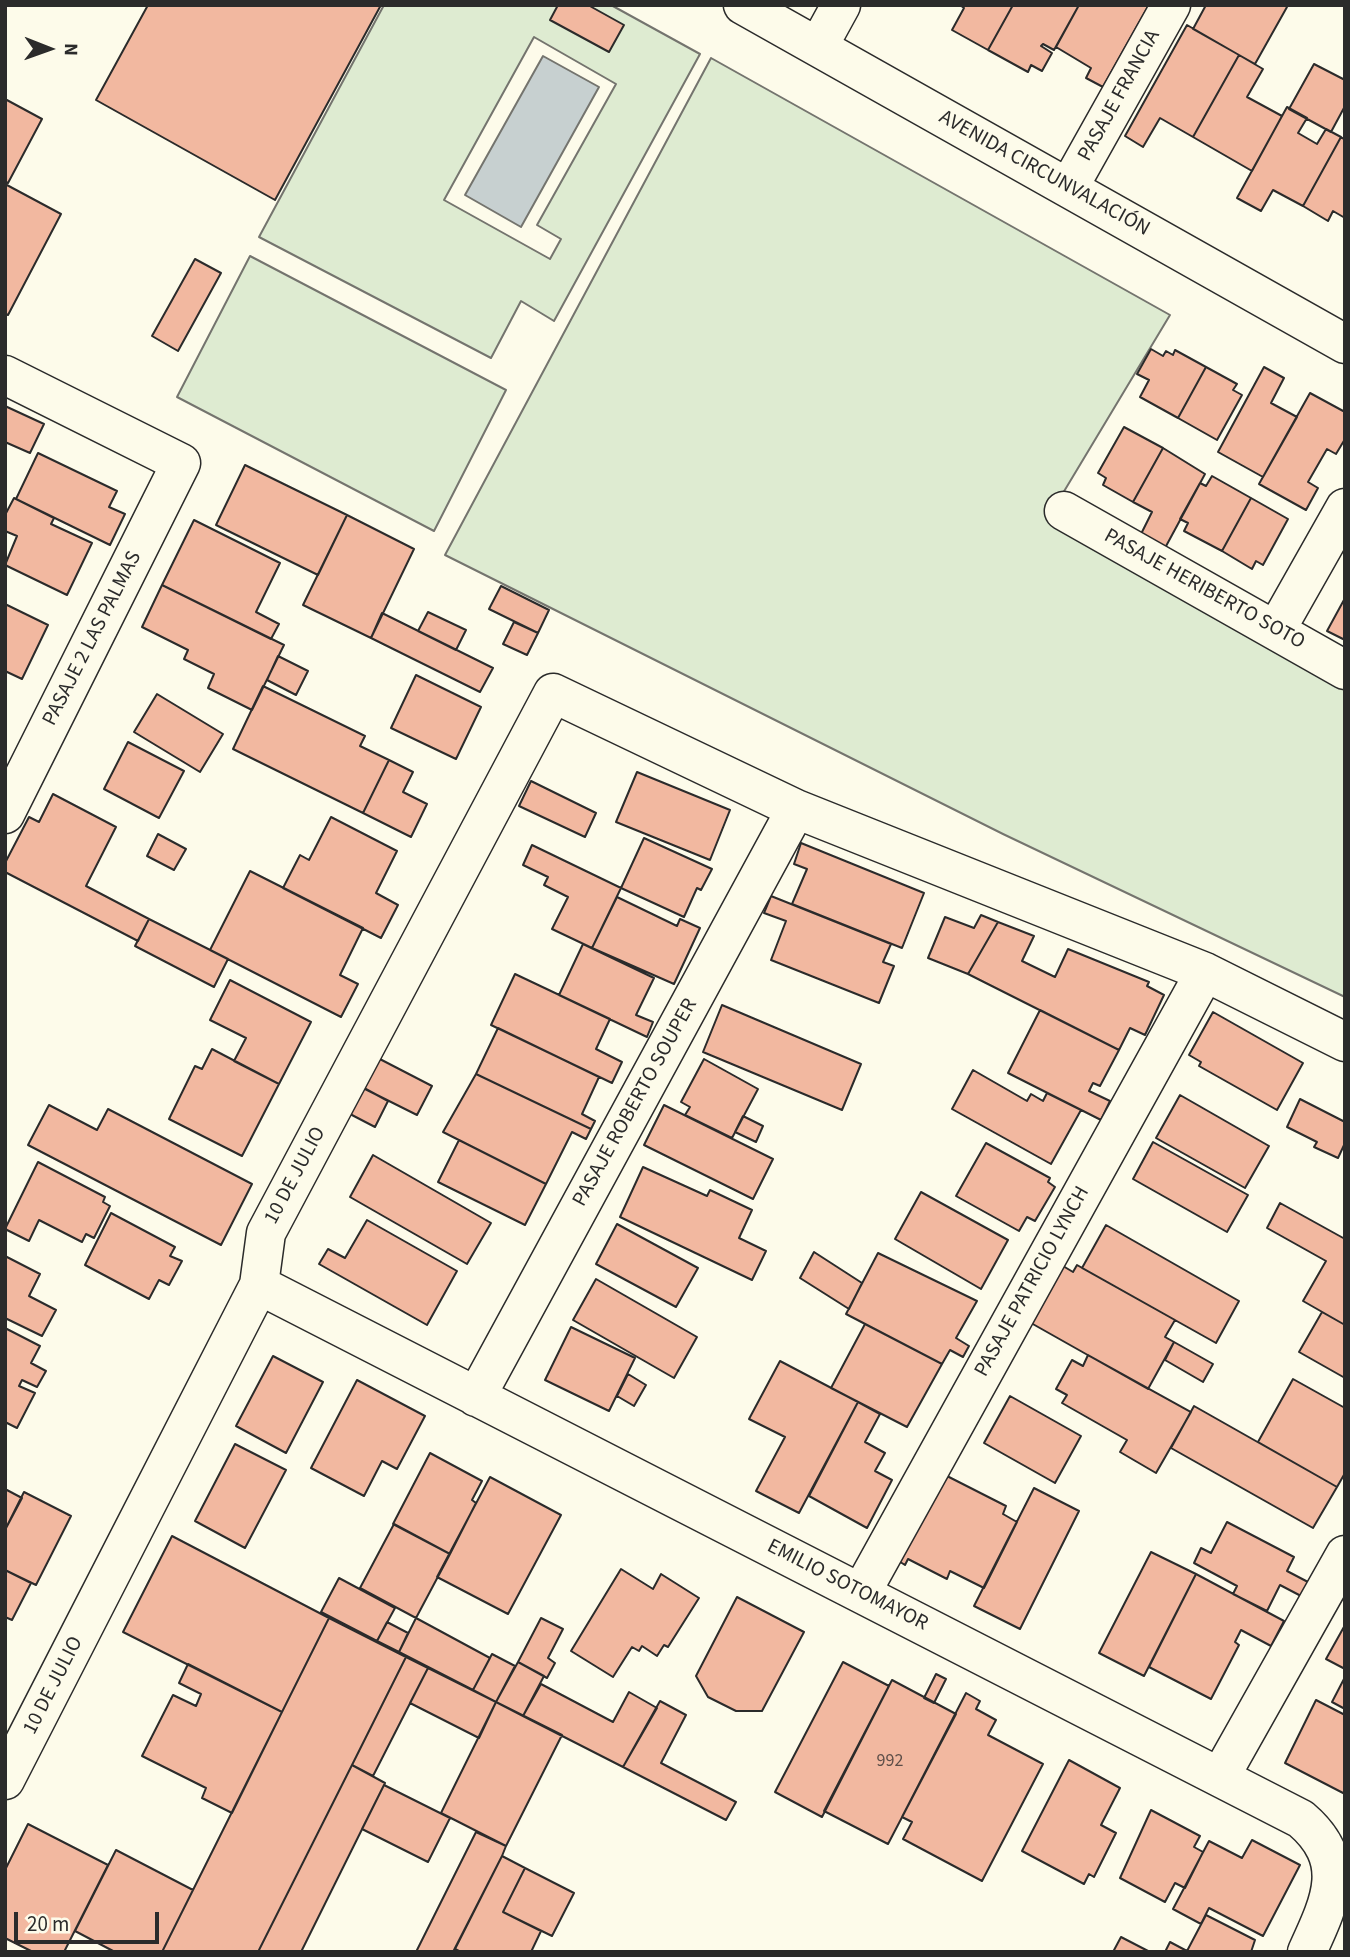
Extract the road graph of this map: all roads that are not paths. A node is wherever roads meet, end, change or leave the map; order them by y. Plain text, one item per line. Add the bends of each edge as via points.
1 (743, 5) edge
2 (841, 5) edge
3 (1171, 5) edge
4 (818, 47) junction
5 (1069, 187) junction
6 (1345, 344) edge
7 (5, 375) edge
8 (1345, 508) edge
9 (1064, 511) dead end
10 (1276, 630) junction
11 (1345, 670) edge
12 (796, 809) junction
13 (5, 814) edge
14 (1205, 972) junction
15 (1345, 1042) edge
16 (258, 1285) junction
17 (476, 1397) junction
18 (1345, 1555) edge
19 (861, 1593) junction
20 (1220, 1777) junction
21 (5, 1780) edge
22 (1307, 1952) edge

1 - 4 street, AVENIDA CIRCUNVALACIÓN
2 - 4 street
3 - 5 street, PASAJE FRANCIA
4 - 5 street, AVENIDA CIRCUNVALACIÓN
5 - 6 street, AVENIDA CIRCUNVALACIÓN
7 - 13 street, PASAJE 2 LAS PALMAS via 181,463
8 - 10 street
9 - 10 street, PASAJE HERIBERTO SOTO
10 - 11 street, PASAJE HERIBERTO SOTO
12 - 14 street
12 - 16 street, 10 DE JULIO via 553,693 266,1233
12 - 17 street, PASAJE ROBERTO SOUPER
14 - 15 street
14 - 19 street, PASAJE PATRICIO LYNCH
16 - 17 street, EMILIO SOTOMAYOR
16 - 21 street, 10 DE JULIO
17 - 19 street, EMILIO SOTOMAYOR
18 - 20 street
19 - 20 street, EMILIO SOTOMAYOR
20 - 22 street, EMILIO SOTOMAYOR via 1301,1819 1318,1832 1327,1848 1336,1869 1334,1895

